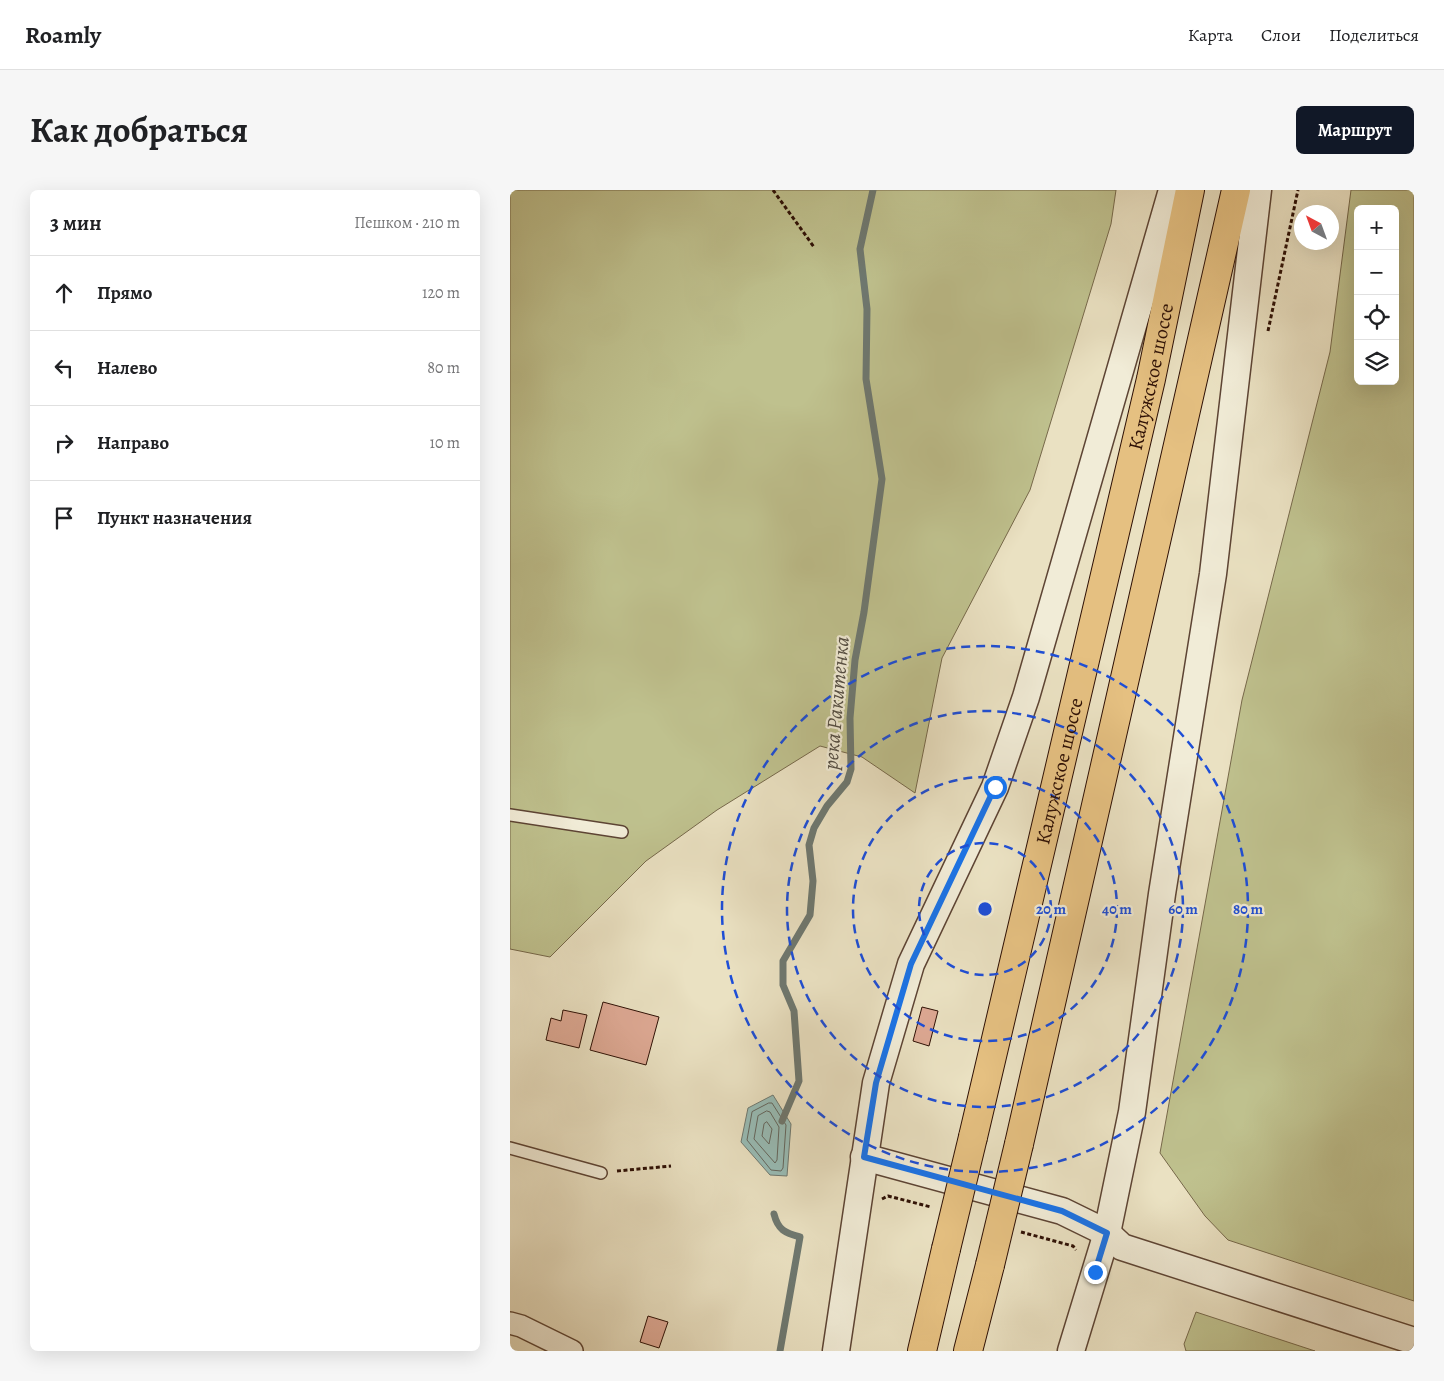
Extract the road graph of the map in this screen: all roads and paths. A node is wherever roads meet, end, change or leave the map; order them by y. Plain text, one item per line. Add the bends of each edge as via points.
1 (773, 190) edge
2 (1172, 190) edge
3 (1190, 190) edge
4 (1236, 190) edge
5 (1258, 190) edge
6 (1298, 190) edge
7 (814, 247) dead end
8 (1270, 321) dead end
9 (510, 815) edge
10 (622, 832) dead end
11 (510, 1148) edge
12 (864, 1157) junction
13 (671, 1166) dead end
14 (601, 1173) joint
15 (1107, 1233) junction
16 (510, 1323) edge
17 (1414, 1340) edge
18 (572, 1351) edge
19 (836, 1351) edge
20 (922, 1351) edge
21 (968, 1351) edge
22 (1071, 1351) edge

1 - 7 path
2 - 12 street via 1026,697 995,787 911,964 876,1083
3 - 20 highway, Калужское шоссе, bridge via 1151,379
4 - 21 highway, Калужское шоссе, bridge via 1019,1144
5 - 15 street via 1212,574 1132,1112
6 - 8 path
9 - 10 lane
11 - 14 lane
12 - 15 street via 1062,1211
12 - 19 street
13 - 14 path
15 - 17 street via 1122,1247
15 - 22 street
16 - 18 street

